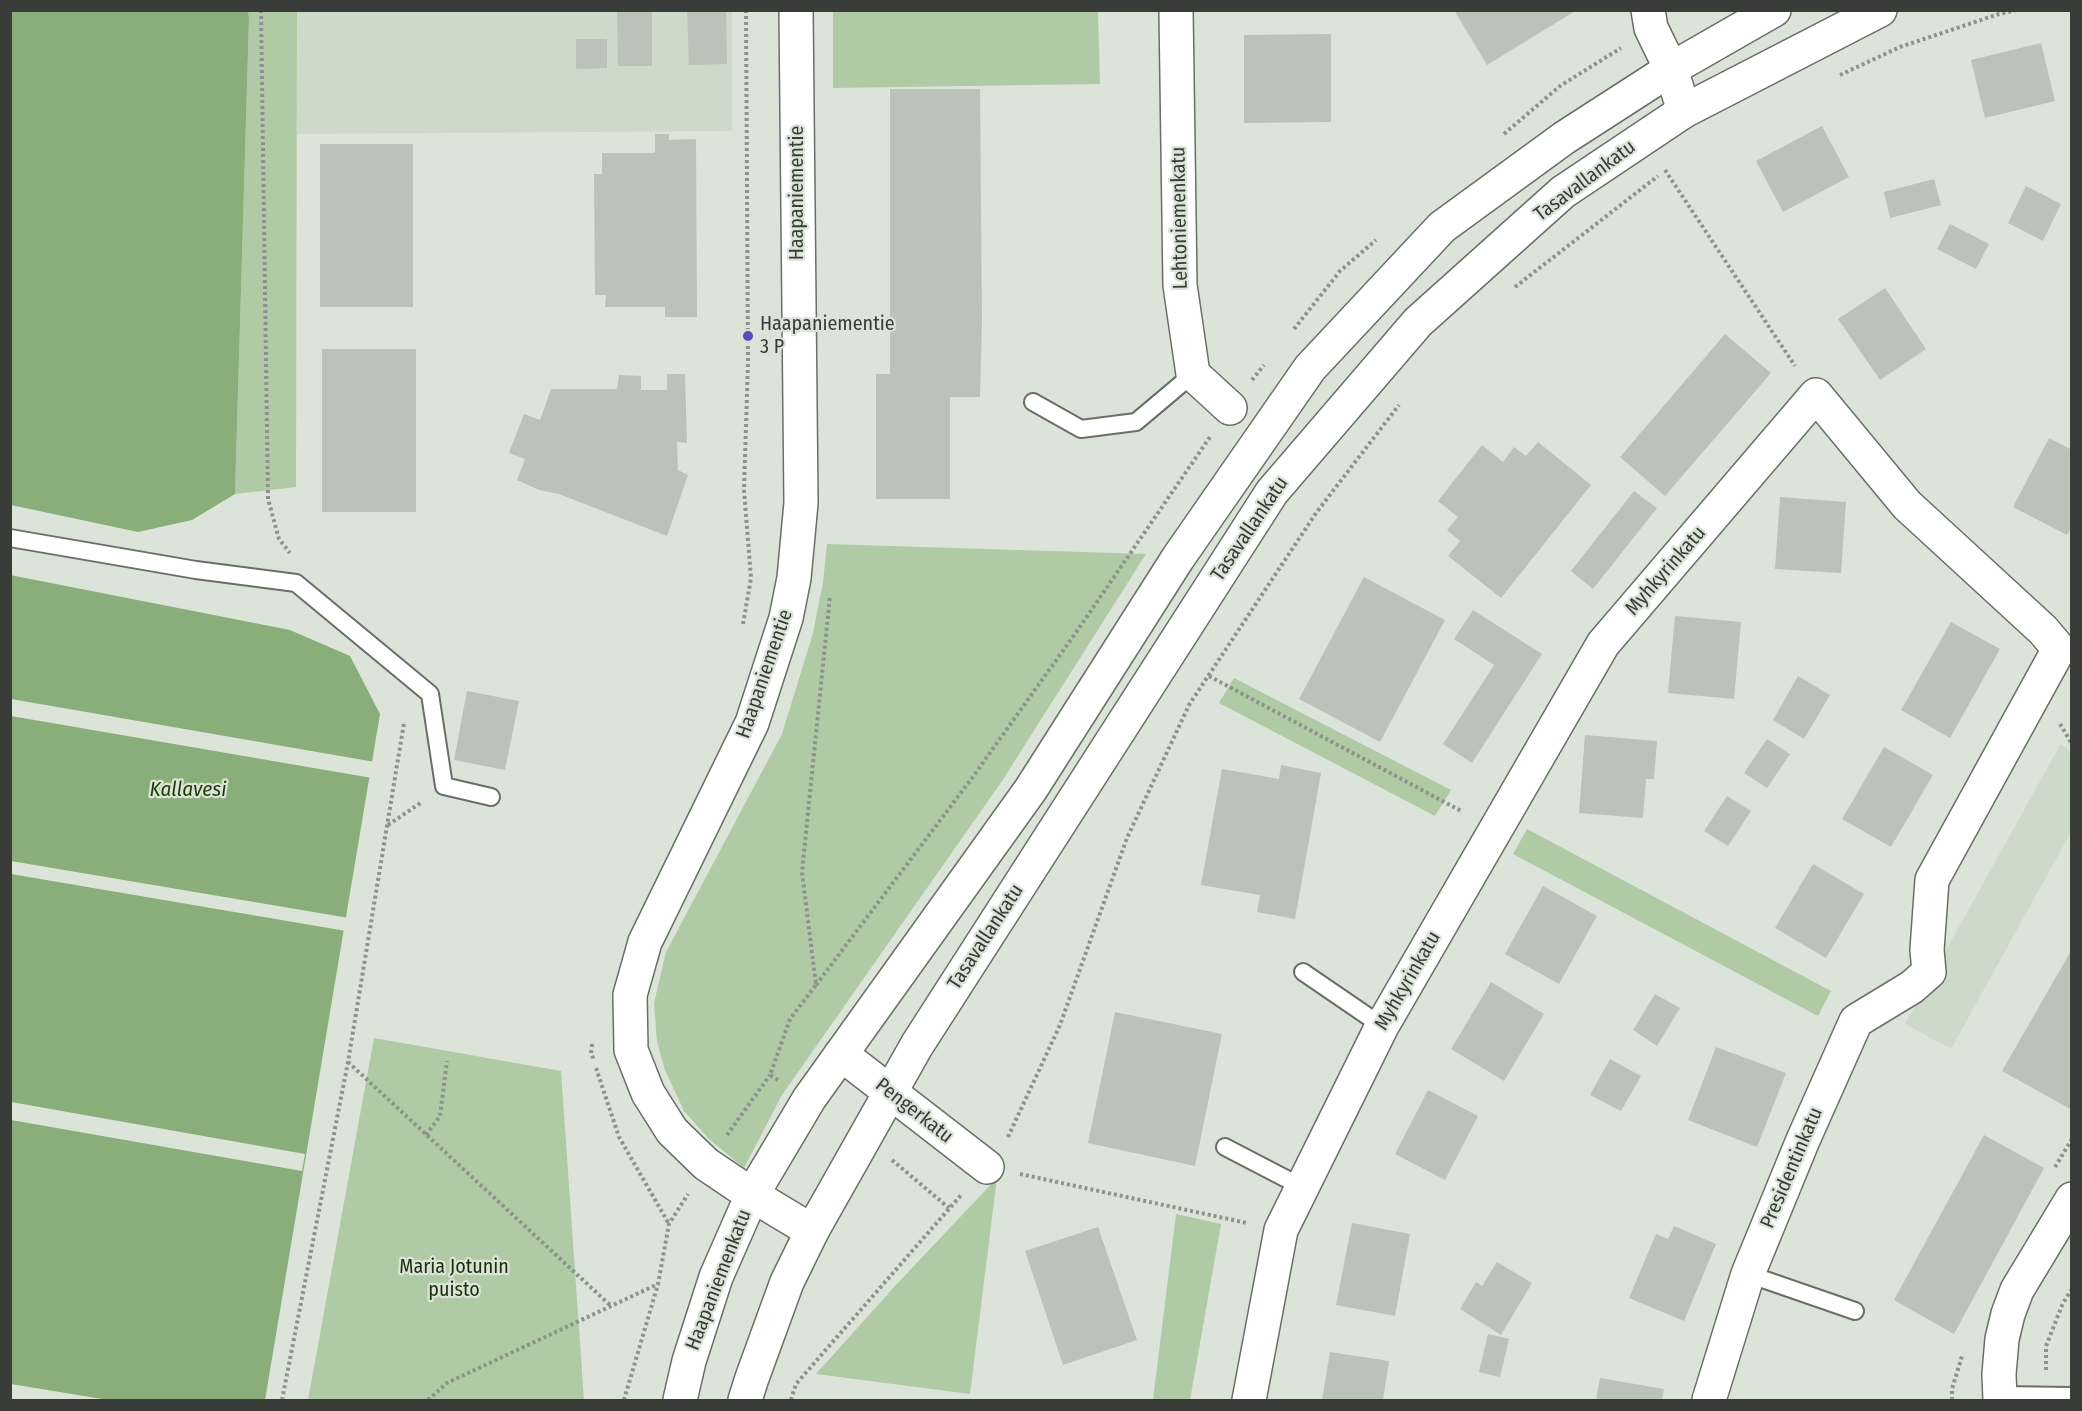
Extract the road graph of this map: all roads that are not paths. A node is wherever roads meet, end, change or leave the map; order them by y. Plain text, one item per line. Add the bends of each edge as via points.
1 (796, 10) edge
2 (1176, 10) edge
3 (1648, 10) edge
4 (1774, 10) edge
5 (1880, 10) edge
6 (1671, 69) junction
7 (1684, 111) junction
8 (1193, 374) junction
9 (1033, 402) dead end
10 (1230, 408) dead end
11 (10, 538) edge
12 (2067, 651) edge
13 (491, 796) dead end
14 (1303, 972) dead end
15 (1382, 1026) junction
16 (841, 1054) junction
17 (890, 1093) junction
18 (1225, 1147) dead end
19 (987, 1167) road end
20 (1302, 1187) junction
21 (752, 1196) junction
22 (2072, 1199) edge
23 (812, 1231) junction
24 (1748, 1274) junction
25 (1855, 1311) dead end
26 (2072, 1396) edge
27 (2000, 1398) edge
28 (680, 1401) edge
29 (746, 1401) edge
30 (1249, 1401) edge
31 (1709, 1401) edge

1 - 21 street, Haapaniementie via 801,503 794,578 786,618 752,723 645,942 630,995 631,1050 648,1093 672,1131 706,1164
2 - 8 street, Lehtoniemenkatu via 1180,285
3 - 6 street via 1651,28
4 - 6 street
5 - 7 street, Tasavallankatu
6 - 7 street
6 - 16 street via 1564,138 1442,227 1310,368 1178,558 1031,789
7 - 17 street, Tasavallankatu via 1563,192 1418,322 1272,492 923,1035
8 - 9 lane via 1136,422 1081,429
8 - 10 street
11 - 13 lane via 296,584 430,694 444,786
12 - 15 street, Myhkyrinkatu via 1907,506 1816,395 1603,644
12 - 24 street, Presidentinkatu via 1932,880 1929,972 1856,1021
14 - 15 lane
15 - 20 street, Myhkyrinkatu
16 - 17 street, Pengerkatu
16 - 21 street via 809,1099
17 - 19 street, Pengerkatu
17 - 23 street, Tasavallankatu
18 - 20 lane
20 - 30 street, Myhkyrinkatu via 1281,1230
21 - 23 street, Haapaniementie
21 - 28 street, Haapaniemenkatu via 716,1277
22 - 27 street via 2008,1314 2001,1339
23 - 29 street via 788,1282
24 - 25 lane
24 - 31 street, Presidentinkatu
26 - 27 lane

